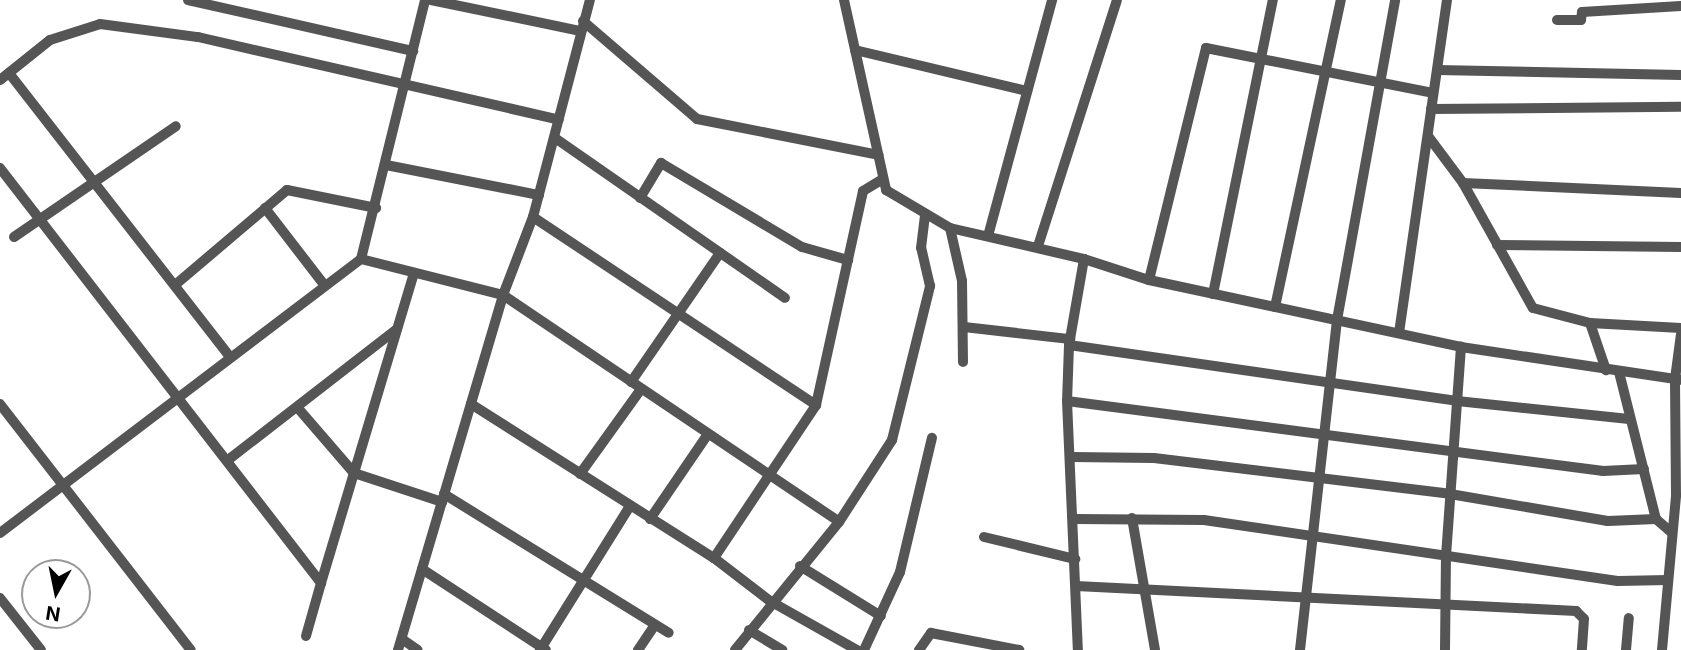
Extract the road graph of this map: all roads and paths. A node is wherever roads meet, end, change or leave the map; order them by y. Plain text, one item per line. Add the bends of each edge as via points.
1 (188, 0) edge
2 (425, 0) edge
3 (431, 0) edge
4 (590, 0) edge
5 (844, 0) edge
6 (1052, 0) edge
7 (1117, 0) edge
8 (1273, 0) edge
9 (1341, 0) edge
10 (1395, 0) edge
11 (1447, 0) edge
12 (1591, 0) edge
13 (1681, 6) edge
14 (1593, 14) junction
15 (1557, 20) dead end
16 (582, 26) junction
17 (855, 50) junction
18 (413, 51) junction
19 (1262, 56) junction
20 (1326, 70) junction
21 (1437, 70) junction
22 (9, 72) junction
23 (1681, 75) edge
24 (0, 80) edge
25 (1380, 82) junction
26 (405, 84) junction
27 (1027, 91) junction
28 (1433, 93) junction
29 (1681, 107) edge
30 (1431, 109) junction
31 (559, 120) junction
32 (176, 126) dead end
33 (1428, 136) junction
34 (555, 138) junction
35 (878, 155) junction
36 (386, 165) junction
37 (0, 168) edge
38 (883, 179) junction
39 (94, 182) junction
40 (1463, 183) junction
41 (1681, 193) edge
42 (540, 195) junction
43 (640, 198) junction
44 (265, 208) junction
45 (376, 208) junction
46 (925, 215) junction
47 (533, 217) junction
48 (40, 219) junction
49 (950, 228) junction
50 (988, 236) junction
51 (13, 237) dead end
52 (1497, 245) junction
53 (1038, 246) junction
54 (1681, 247) edge
55 (720, 253) junction
56 (361, 259) junction
57 (1084, 259) junction
58 (848, 260) junction
59 (414, 273) junction
60 (1149, 280) junction
61 (175, 285) junction
62 (325, 286) junction
63 (1213, 294) junction
64 (503, 295) junction
65 (785, 298) dead end
66 (1275, 307) junction
67 (678, 314) junction
68 (1337, 320) junction
69 (1590, 323) junction
70 (964, 327) junction
71 (1681, 328) edge
72 (397, 329) junction
73 (1399, 333) junction
74 (1681, 334) edge
75 (1070, 342) junction
76 (1461, 347) junction
77 (230, 357) junction
78 (963, 362) dead end
79 (1606, 370) junction
80 (1619, 372) junction
81 (1331, 379) junction
82 (1678, 380) edge
83 (631, 382) junction
84 (641, 389) junction
85 (178, 395) junction
86 (1067, 401) junction
87 (1457, 401) junction
88 (0, 404) edge
89 (471, 404) junction
90 (816, 405) junction
91 (297, 407) junction
92 (1629, 419) junction
93 (1325, 431) junction
94 (708, 434) junction
95 (932, 438) dead end
96 (1453, 449) junction
97 (1072, 457) junction
98 (228, 460) junction
99 (1644, 469) junction
100 (354, 473) junction
101 (580, 474) junction
102 (769, 475) junction
103 (1320, 479) junction
104 (64, 484) junction
105 (1450, 494) junction
106 (443, 498) junction
107 (630, 506) junction
108 (1132, 517) junction
109 (650, 519) junction
110 (1074, 519) junction
111 (1656, 519) junction
112 (839, 522) junction
113 (0, 533) edge
114 (1672, 533) junction
115 (984, 537) dead end
116 (1312, 540) junction
117 (1446, 556) junction
118 (714, 558) junction
119 (1075, 559) junction
120 (800, 566) junction
121 (422, 569) junction
122 (1668, 580) junction
123 (583, 581) junction
124 (321, 583) junction
125 (1076, 586) junction
126 (1147, 591) junction
127 (1305, 594) junction
128 (0, 598) edge
129 (770, 601) junction
130 (1446, 607) junction
131 (881, 616) junction
132 (1629, 618) dead end
133 (655, 625) junction
134 (749, 630) junction
135 (668, 634) dead end
136 (306, 636) dead end
137 (400, 645) edge
138 (543, 649) edge
139 (41, 650) edge
140 (191, 650) edge
141 (418, 650) edge
142 (638, 650) edge
143 (735, 650) edge
144 (782, 650) edge
145 (857, 650) edge
146 (863, 650) edge
147 (919, 650) edge
148 (1019, 650) edge
149 (1078, 650) edge
150 (1155, 650) edge
151 (1300, 650) edge
152 (1445, 650) edge
153 (1582, 650) edge
154 (1626, 650) edge
155 (1662, 650) edge

1 - 18 street
2 - 18 street
3 - 16 street
4 - 16 street
5 - 17 street
6 - 27 street
7 - 53 street
8 - 19 street
9 - 20 street
10 - 25 street
11 - 21 street
12 - 14 street
13 - 14 street
14 - 15 street
16 - 31 street
16 - 35 street via 697,119
17 - 27 street
17 - 35 street
18 - 26 street
19 - 20 street
19 - 60 street via 1206,48
19 - 63 street
20 - 25 street
20 - 66 street
21 - 23 street
21 - 28 street
22 - 24 street
22 - 26 street via 50,40 100,23 198,37
22 - 39 street
25 - 28 street
25 - 68 street
26 - 31 street
26 - 36 street
27 - 50 street
28 - 30 street
29 - 30 street
30 - 33 street
31 - 34 street
32 - 39 street
33 - 40 street
33 - 73 street
34 - 42 street
34 - 43 street
35 - 38 street
36 - 42 street
36 - 45 street
37 - 48 street
38 - 46 street via 886,190
38 - 58 street via 863,191
39 - 48 street
39 - 61 street
40 - 41 street
40 - 52 street
42 - 47 street
43 - 55 street
43 - 58 street via 661,163 802,247
44 - 45 street via 287,190
44 - 61 street
44 - 62 street
45 - 56 street
46 - 49 street
46 - 112 street via 920,248 930,286 892,440
47 - 64 street
47 - 67 street
48 - 51 street
48 - 85 street
49 - 50 street
49 - 70 street via 962,281
50 - 53 street
52 - 54 street
52 - 69 street via 1533,308
53 - 57 street
55 - 65 street
55 - 67 street
56 - 59 street
56 - 62 street
57 - 60 street
57 - 75 street
58 - 90 street
59 - 64 street
59 - 72 street
60 - 63 street
61 - 77 street
62 - 77 street
63 - 66 street
64 - 83 street
64 - 89 street
66 - 68 street
67 - 83 street
67 - 90 street
68 - 73 street
68 - 81 street
69 - 71 street
69 - 79 street
70 - 75 street
70 - 78 street
72 - 91 street
72 - 100 street
73 - 76 street
74 - 82 street
75 - 81 street
75 - 86 street
76 - 79 street
76 - 87 street
77 - 85 street
79 - 80 street
80 - 82 street
80 - 92 street
81 - 87 street
81 - 93 street
82 - 114 street
83 - 84 street
84 - 94 street
84 - 101 street
85 - 98 street
85 - 104 street
86 - 93 street
86 - 97 street
87 - 92 street
87 - 96 street
88 - 104 street
89 - 101 street
89 - 106 street
90 - 102 street
91 - 98 street
91 - 100 street
92 - 99 street
93 - 96 street
93 - 103 street
94 - 102 street
94 - 109 street
95 - 131 street via 905,557
96 - 99 street via 1603,471
96 - 105 street
97 - 103 street via 1154,458
97 - 110 street
98 - 124 street
99 - 111 street
100 - 106 street
100 - 124 street
101 - 107 street
102 - 112 street
102 - 118 street
103 - 105 street
103 - 116 street
104 - 113 street
104 - 140 street
105 - 111 street via 1608,521
105 - 117 street
106 - 121 street
106 - 123 street
107 - 109 street
107 - 123 street
108 - 110 street
108 - 116 street via 1204,520
108 - 126 street
109 - 118 street
110 - 119 street
111 - 114 street
112 - 120 street
114 - 122 street
115 - 119 street
116 - 117 street
116 - 127 street
117 - 122 street via 1618,581
117 - 130 street
118 - 129 street
119 - 125 street
120 - 129 street
120 - 131 street
121 - 137 street
121 - 138 street
122 - 155 street
123 - 133 street
123 - 138 street
124 - 136 street
125 - 126 street
125 - 149 street
126 - 127 street
126 - 150 street
127 - 130 street
127 - 151 street
128 - 139 street
129 - 134 street
129 - 145 street
130 - 152 street
130 - 153 street via 1576,611 1584,619
131 - 146 street
132 - 154 street
133 - 135 street
133 - 142 street
134 - 143 street
134 - 144 street
137 - 141 street
147 - 148 street via 931,633

